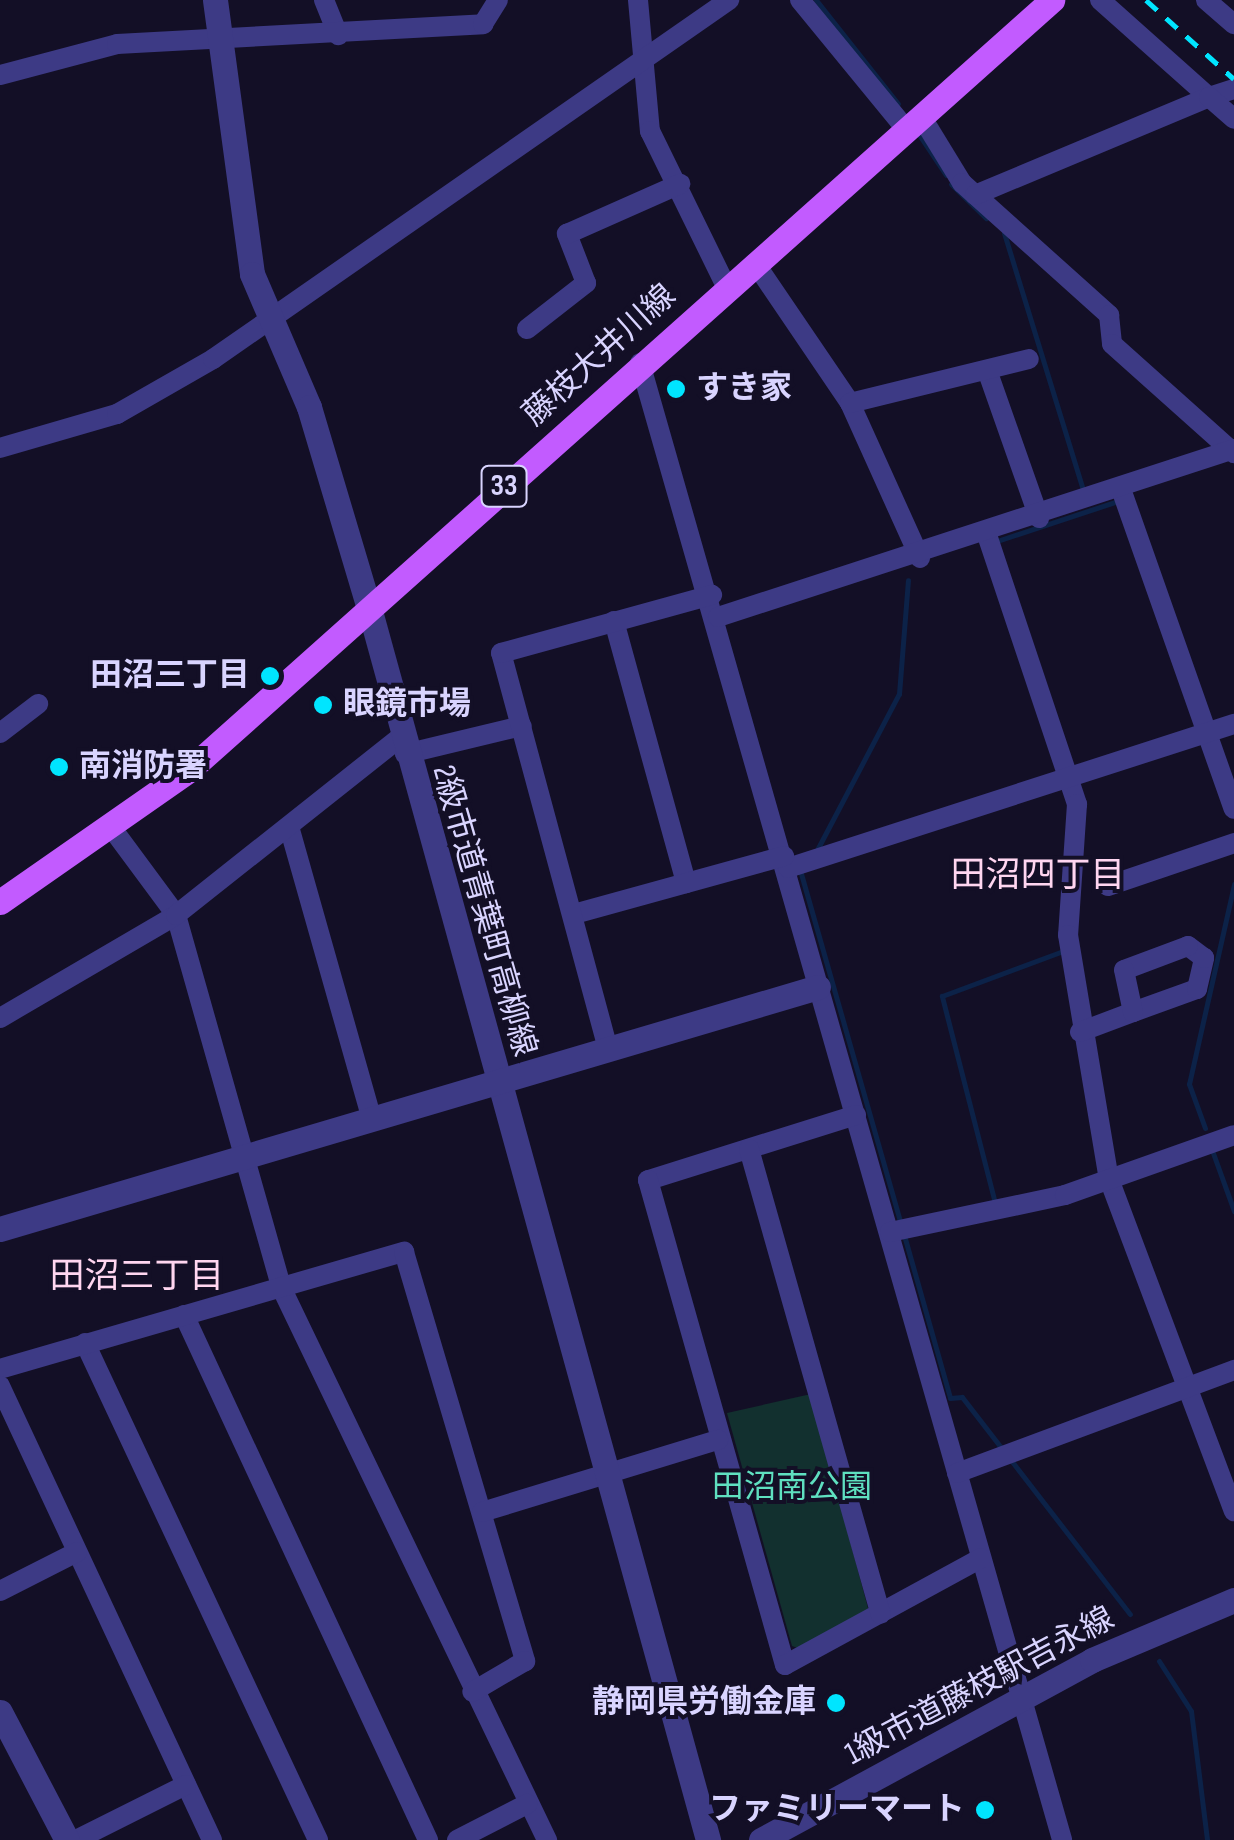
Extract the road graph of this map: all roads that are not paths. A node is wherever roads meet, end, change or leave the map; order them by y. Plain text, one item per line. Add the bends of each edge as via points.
1 (215, 0) edge
2 (324, 0) edge
3 (498, 0) edge
4 (638, 0) edge
5 (729, 0) edge
6 (800, 0) edge
7 (1052, 0) edge
8 (1100, 0) edge
9 (1206, 0) edge
10 (1234, 24) edge
11 (338, 35) junction
12 (220, 44) junction
13 (638, 55) junction
14 (0, 75) edge
15 (1234, 89) edge
16 (1209, 97) junction
17 (1234, 120) edge
18 (914, 122) junction
19 (680, 184) junction
20 (974, 195) junction
21 (754, 262) junction
22 (726, 286) junction
23 (274, 314) junction
24 (527, 329) dead end
25 (1029, 360) dead end
26 (640, 362) junction
27 (988, 370) junction
28 (850, 403) junction
29 (0, 448) edge
30 (1233, 451) edge
31 (1122, 489) junction
32 (1039, 518) junction
33 (987, 535) junction
34 (920, 558) junction
35 (712, 594) junction
36 (370, 611) junction
37 (718, 617) junction
38 (614, 621) junction
39 (38, 704) dead end
40 (1234, 724) edge
41 (522, 726) junction
42 (1207, 732) junction
43 (0, 734) edge
44 (403, 745) junction
45 (1071, 778) junction
46 (1234, 809) edge
47 (112, 828) junction
48 (290, 830) junction
49 (1234, 843) edge
50 (791, 862) junction
51 (686, 883) junction
52 (1108, 886) dead end
53 (0, 902) edge
54 (574, 914) junction
55 (176, 915) junction
56 (818, 987) junction
57 (1134, 1012) dead end
58 (0, 1018) edge
59 (1080, 1032) junction
60 (608, 1049) junction
61 (498, 1082) junction
62 (856, 1115) junction
63 (372, 1120) junction
64 (1234, 1135) edge
65 (748, 1149) junction
66 (244, 1157) junction
67 (1109, 1179) junction
68 (0, 1229) edge
69 (899, 1230) junction
70 (280, 1287) junction
71 (184, 1315) junction
72 (86, 1344) junction
73 (0, 1370) edge
74 (1234, 1370) edge
75 (0, 1386) edge
76 (1185, 1389) junction
77 (718, 1440) junction
78 (606, 1472) junction
79 (958, 1473) junction
80 (482, 1512) junction
81 (1234, 1512) edge
82 (77, 1552) junction
83 (981, 1558) junction
84 (0, 1591) edge
85 (1234, 1600) edge
86 (882, 1614) junction
87 (472, 1692) junction
88 (1020, 1698) junction
89 (0, 1712) edge
90 (186, 1785) junction
91 (527, 1804) junction
92 (67, 1840) edge
93 (76, 1840) edge
94 (212, 1840) edge
95 (318, 1840) edge
96 (428, 1840) edge
97 (457, 1840) edge
98 (547, 1840) edge
99 (708, 1840) edge
100 (761, 1840) edge
101 (1062, 1840) edge

1 - 12 street, 2級市道青葉町高柳線
2 - 11 street
3 - 11 street via 484,24
4 - 13 street
5 - 13 street
6 - 18 street
7 - 18 main road, 藤枝大井川線 / 33
8 - 16 street
9 - 10 street
11 - 12 street
12 - 14 street via 116,44
12 - 23 street, 2級市道青葉町高柳線 via 241,230
13 - 19 street via 650,131
13 - 23 street
15 - 16 street
16 - 17 street
16 - 20 street
18 - 20 street
18 - 21 main road, 藤枝大井川線 / 33
19 - 22 street
19 - 24 street via 568,234 586,283
20 - 30 street
21 - 22 main road, 藤枝大井川線 / 33
21 - 28 street
22 - 26 main road, 藤枝大井川線 / 33
23 - 29 street via 117,414
23 - 36 street, 2級市道青葉町高柳線
25 - 27 street
26 - 35 street
26 - 36 main road, 藤枝大井川線 / 33
27 - 28 street
27 - 32 street
28 - 34 street
30 - 31 street
31 - 32 street
31 - 42 street
32 - 33 street
33 - 34 street
33 - 45 street
34 - 37 street
35 - 37 street
35 - 38 street
36 - 44 street, 2級市道青葉町高柳線
36 - 47 main road, 藤枝大井川線 / 33
37 - 50 street
38 - 41 street via 501,653
38 - 51 street
39 - 43 street
40 - 42 street
41 - 44 street
41 - 54 street
42 - 45 street
42 - 46 street
44 - 48 street
44 - 61 street, 2級市道青葉町高柳線
45 - 50 street
45 - 59 street via 1068,935
47 - 53 main road, 藤枝大井川線 / 33
47 - 55 street
48 - 55 street
48 - 63 street
49 - 52 street
50 - 51 street
50 - 56 street
51 - 54 street
54 - 60 street
55 - 58 street
55 - 66 street
56 - 60 street
56 - 62 street
57 - 59 street
59 - 67 street
60 - 61 street
61 - 63 street
61 - 78 street, 2級市道青葉町高柳線
62 - 65 street
62 - 69 street
63 - 66 street
64 - 67 street
65 - 77 street via 648,1180
65 - 86 street
66 - 68 street
66 - 70 street
67 - 69 street
67 - 76 street
69 - 79 street
70 - 71 street
70 - 80 street via 404,1252
70 - 87 street
71 - 72 street
71 - 96 street
72 - 73 street
72 - 95 street
74 - 76 street
75 - 82 street
76 - 79 street
76 - 81 street
77 - 78 street
77 - 86 street via 785,1665
78 - 80 street
78 - 99 street, 2級市道青葉町高柳線
79 - 83 street
80 - 87 street via 525,1660
82 - 84 street
82 - 90 street
83 - 86 street
83 - 88 street
85 - 88 street, 1級市道藤枝駅吉永線
87 - 91 street
88 - 100 street, 1級市道藤枝駅吉永線
88 - 101 street
89 - 92 street
90 - 93 street
90 - 94 street
91 - 97 street
91 - 98 street

